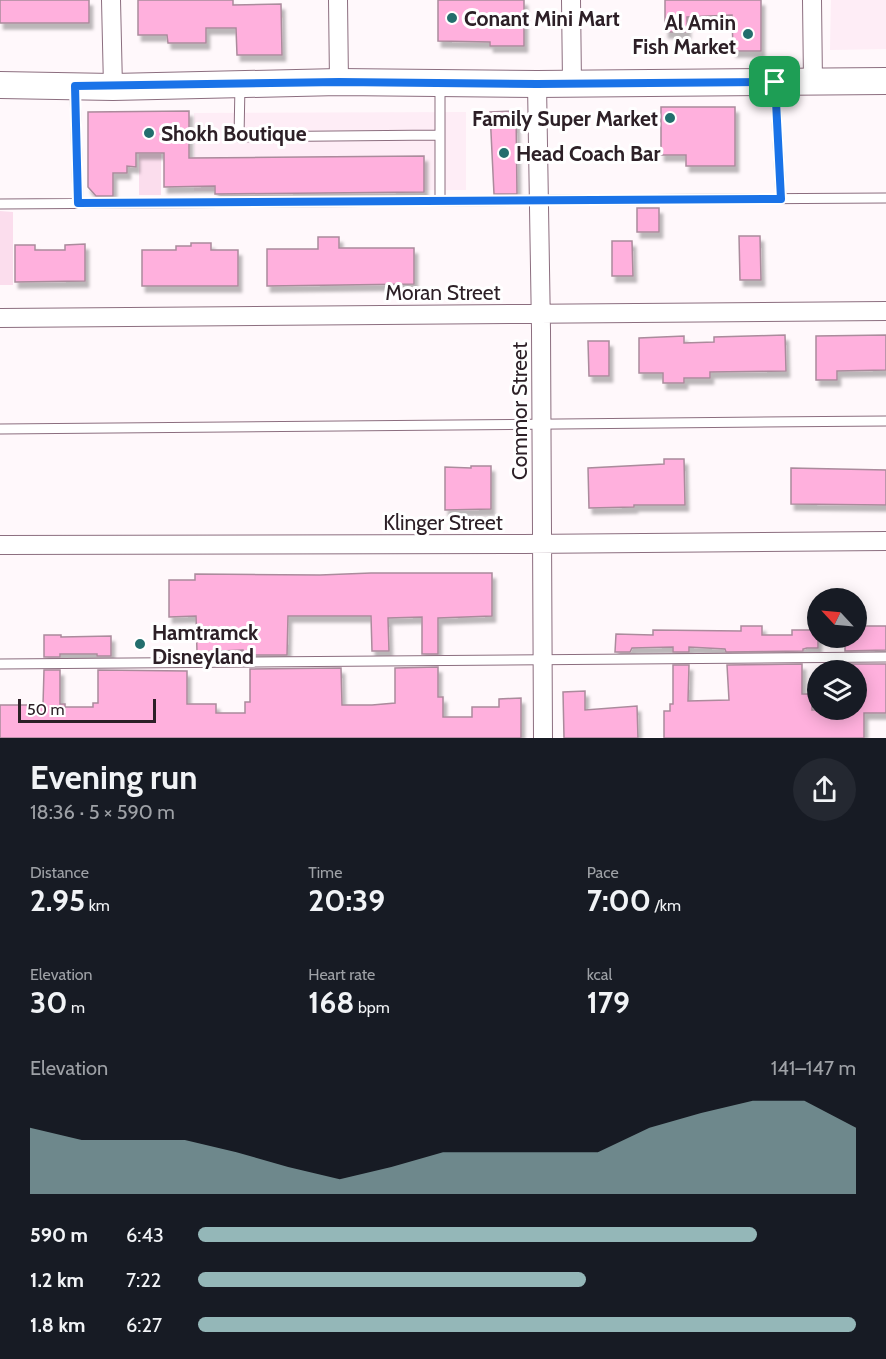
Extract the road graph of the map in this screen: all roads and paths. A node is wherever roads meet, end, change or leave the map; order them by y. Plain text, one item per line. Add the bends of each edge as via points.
1 (111, 0) edge
2 (338, 0) edge
3 (571, 0) edge
4 (812, 0) edge
5 (886, 81) edge
6 (339, 82) junction
7 (775, 82) junction
8 (813, 82) junction
9 (440, 83) junction
10 (572, 83) junction
11 (240, 84) junction
12 (537, 84) junction
13 (0, 85) edge
14 (75, 86) junction
15 (112, 87) junction
16 (439, 135) junction
17 (886, 198) edge
18 (781, 199) junction
19 (440, 201) junction
20 (539, 201) junction
21 (78, 203) junction
22 (0, 204) edge
23 (886, 311) edge
24 (541, 314) junction
25 (0, 318) edge
26 (886, 421) edge
27 (541, 423) junction
28 (0, 429) edge
29 (886, 541) edge
30 (542, 544) junction
31 (0, 545) edge
32 (886, 657) edge
33 (543, 660) junction
34 (0, 664) edge
35 (543, 738) edge

1 - 15 street
2 - 6 street
3 - 10 street
4 - 8 street
5 - 8 main road
6 - 9 main road
6 - 11 main road
7 - 8 main road
7 - 10 main road
7 - 18 lane
9 - 12 main road
9 - 16 lane
10 - 12 main road
11 - 15 main road
11 - 16 lane via 239,137
12 - 20 street, Commor Street
13 - 14 main road
14 - 15 main road
14 - 21 lane
16 - 19 lane
17 - 18 lane
18 - 20 lane
19 - 20 lane
19 - 21 lane
20 - 24 street, Commor Street
21 - 22 lane
23 - 24 street, Moran Street
24 - 25 street, Moran Street
24 - 27 street, Commor Street
26 - 27 lane
27 - 28 lane
27 - 30 street, Commor Street
29 - 30 street, Klinger Street
30 - 31 street, Klinger Street
30 - 33 street, Commor Street
32 - 33 lane
33 - 34 lane
33 - 35 street, Commor Street

